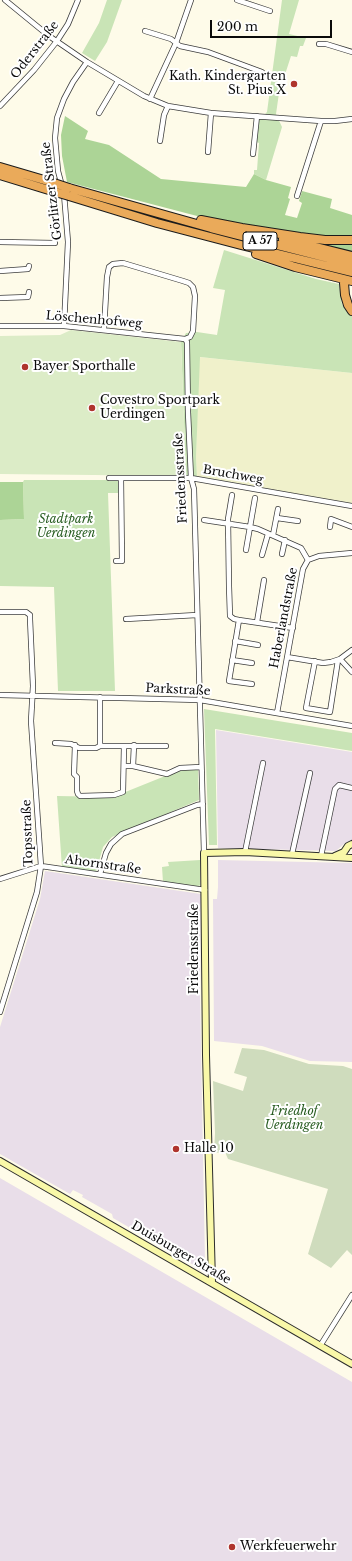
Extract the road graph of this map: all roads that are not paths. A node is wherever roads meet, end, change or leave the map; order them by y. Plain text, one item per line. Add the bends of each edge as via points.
1 (5, 0) edge
2 (78, 0) edge
3 (191, 0) edge
4 (237, 0) edge
5 (270, 11) dead end
6 (146, 31) dead end
7 (56, 41) junction
8 (176, 43) junction
9 (319, 44) dead end
10 (352, 52) edge
11 (87, 62) junction
12 (262, 72) dead end
13 (118, 81) junction
14 (150, 99) junction
15 (0, 106) edge
16 (168, 106) junction
17 (99, 113) dead end
18 (211, 113) junction
19 (257, 116) junction
20 (352, 119) edge
21 (321, 121) junction
22 (160, 141) dead end
23 (208, 152) dead end
24 (253, 154) dead end
25 (0, 167) edge
26 (0, 175) edge
27 (69, 192) junction
28 (297, 196) dead end
29 (168, 215) junction
30 (242, 228) junction
31 (216, 239) junction
32 (352, 240) edge
33 (0, 242) edge
34 (55, 243) dead end
35 (352, 256) edge
36 (352, 264) edge
37 (29, 266) dead end
38 (0, 271) edge
39 (352, 272) edge
40 (348, 282) edge
41 (29, 292) dead end
42 (0, 298) edge
43 (352, 311) edge
44 (0, 326) edge
45 (64, 326) junction
46 (104, 329) junction
47 (185, 339) junction
48 (109, 478) dead end
49 (121, 478) junction
50 (192, 478) junction
51 (232, 495) dead end
52 (255, 498) dead end
53 (352, 506) edge
54 (278, 509) dead end
55 (277, 518) junction
56 (204, 520) dead end
57 (298, 521) dead end
58 (228, 524) junction
59 (250, 527) junction
60 (330, 527) dead end
61 (352, 527) edge
62 (270, 535) junction
63 (284, 540) junction
64 (246, 550) dead end
65 (352, 553) edge
66 (282, 554) dead end
67 (262, 555) dead end
68 (308, 560) junction
69 (116, 561) dead end
70 (264, 580) dead end
71 (0, 612) edge
72 (197, 615) junction
73 (126, 619) dead end
74 (239, 620) junction
75 (257, 622) junction
76 (293, 628) junction
77 (236, 641) junction
78 (258, 645) dead end
79 (352, 650) edge
80 (288, 657) junction
81 (339, 659) junction
82 (232, 660) junction
83 (314, 661) junction
84 (252, 663) dead end
85 (352, 672) edge
86 (252, 684) dead end
87 (0, 695) edge
88 (32, 696) junction
89 (100, 697) junction
90 (200, 700) junction
91 (277, 713) junction
92 (352, 726) edge
93 (55, 743) dead end
94 (75, 745) junction
95 (134, 745) junction
96 (100, 746) junction
97 (124, 746) junction
98 (166, 746) dead end
99 (263, 763) dead end
100 (124, 766) junction
101 (133, 766) junction
102 (201, 767) junction
103 (310, 772) dead end
104 (352, 788) edge
105 (203, 804) junction
106 (350, 845) edge
107 (245, 852) junction
108 (204, 853) junction
109 (292, 854) junction
110 (321, 856) junction
111 (334, 856) junction
112 (351, 858) edge
113 (41, 866) junction
114 (100, 874) junction
115 (0, 879) edge
116 (205, 890) junction
117 (0, 1012) edge
118 (0, 1161) edge
119 (212, 1282) junction
120 (352, 1295) edge
121 (320, 1346) junction
122 (352, 1364) edge

1 - 7 street
2 - 7 street, Oderstraße via 68,24
3 - 8 street
4 - 5 street
6 - 8 street via 172,39
7 - 11 street
7 - 15 street, Oderstraße via 34,70
8 - 12 street
8 - 14 street
9 - 10 street
11 - 13 street
11 - 45 street, Görlitzer Straße via 64,100 57,118 55,138 58,171 65,201 68,242
13 - 14 street
13 - 17 street
14 - 16 street
16 - 18 street
16 - 22 street
18 - 19 street
18 - 23 street
19 - 21 street
19 - 24 street
20 - 21 street
21 - 28 street
25 - 27 highway, A 57, bridge via 51,182
26 - 27 highway, A 57, bridge via 52,191
27 - 29 highway, A 57
27 - 31 highway, A 57 via 157,223
29 - 30 highway
29 - 36 highway, A 57
30 - 32 highway via 325,240
30 - 35 highway
31 - 39 highway, A 57
31 - 40 highway via 295,267
33 - 34 street
37 - 38 street via 28,269
40 - 43 highway via 345,294
41 - 42 street via 28,297
44 - 45 street, Löschenhofweg
45 - 46 street, Löschenhofweg
46 - 47 street, Löschenhofweg
46 - 47 street via 108,271 114,264 123,264 183,281 193,287 193,331 190,337
47 - 50 street, Friedensstraße
48 - 49 street, Bruchweg
49 - 50 street, Bruchweg
49 - 69 street via 122,561
50 - 53 street, Bruchweg
50 - 72 street, Friedensstraße
51 - 58 street
52 - 59 street
54 - 55 street
55 - 57 street
55 - 62 street
56 - 58 street, Haberlandstraße
58 - 59 street, Haberlandstraße
58 - 74 street via 230,616
59 - 62 street, Haberlandstraße
59 - 64 street
60 - 61 street via 331,519
62 - 63 street, Haberlandstraße
62 - 67 street
63 - 66 street, Haberlandstraße
63 - 68 street, Haberlandstraße via 301,548
65 - 68 street via 319,556
68 - 76 street, Haberlandstraße via 303,569
70 - 75 street
71 - 88 street, Topsstraße via 21,611 30,615
72 - 73 street
72 - 90 street, Friedensstraße
74 - 75 street
74 - 77 street
75 - 76 street
76 - 80 street, Haberlandstraße
77 - 78 street
77 - 82 street
79 - 81 street
80 - 83 street
80 - 91 street, Haberlandstraße
81 - 83 street via 331,662
81 - 83 street via 330,712 306,708
81 - 85 street
82 - 84 street
82 - 86 street via 229,681
87 - 88 street, Parkstraße
88 - 89 street, Parkstraße
88 - 113 street, Topsstraße via 31,722
89 - 90 street, Parkstraße
89 - 96 street
90 - 91 street, Parkstraße
90 - 102 street, Friedensstraße
91 - 92 street, Parkstraße
93 - 94 street
94 - 96 street via 79,748
94 - 100 street via 74,774 77,777 77,791 80,796 114,795 123,792
95 - 97 street
95 - 98 street
95 - 101 street
96 - 97 street
97 - 100 street
99 - 107 street
100 - 101 street
101 - 102 street via 167,774 180,768
102 - 105 street, Friedensstraße
103 - 109 street
104 - 110 street via 339,786 335,789
105 - 108 street, Friedensstraße
105 - 114 street via 197,804 122,834 106,853
106 - 111 main road via 344,852
106 - 112 main road via 347,853
107 - 108 main road
107 - 109 main road
108 - 116 main road, Friedensstraße
109 - 110 main road
110 - 111 main road
111 - 112 main road
113 - 114 street, Ahornstraße
113 - 115 street, Ahornstraße
113 - 117 street, Topsstraße via 37,892
114 - 116 street, Ahornstraße
116 - 119 main road, Friedensstraße
118 - 119 main road, Duisburger Straße
119 - 121 main road, Duisburger Straße
120 - 121 street
121 - 122 main road, Duisburger Straße

